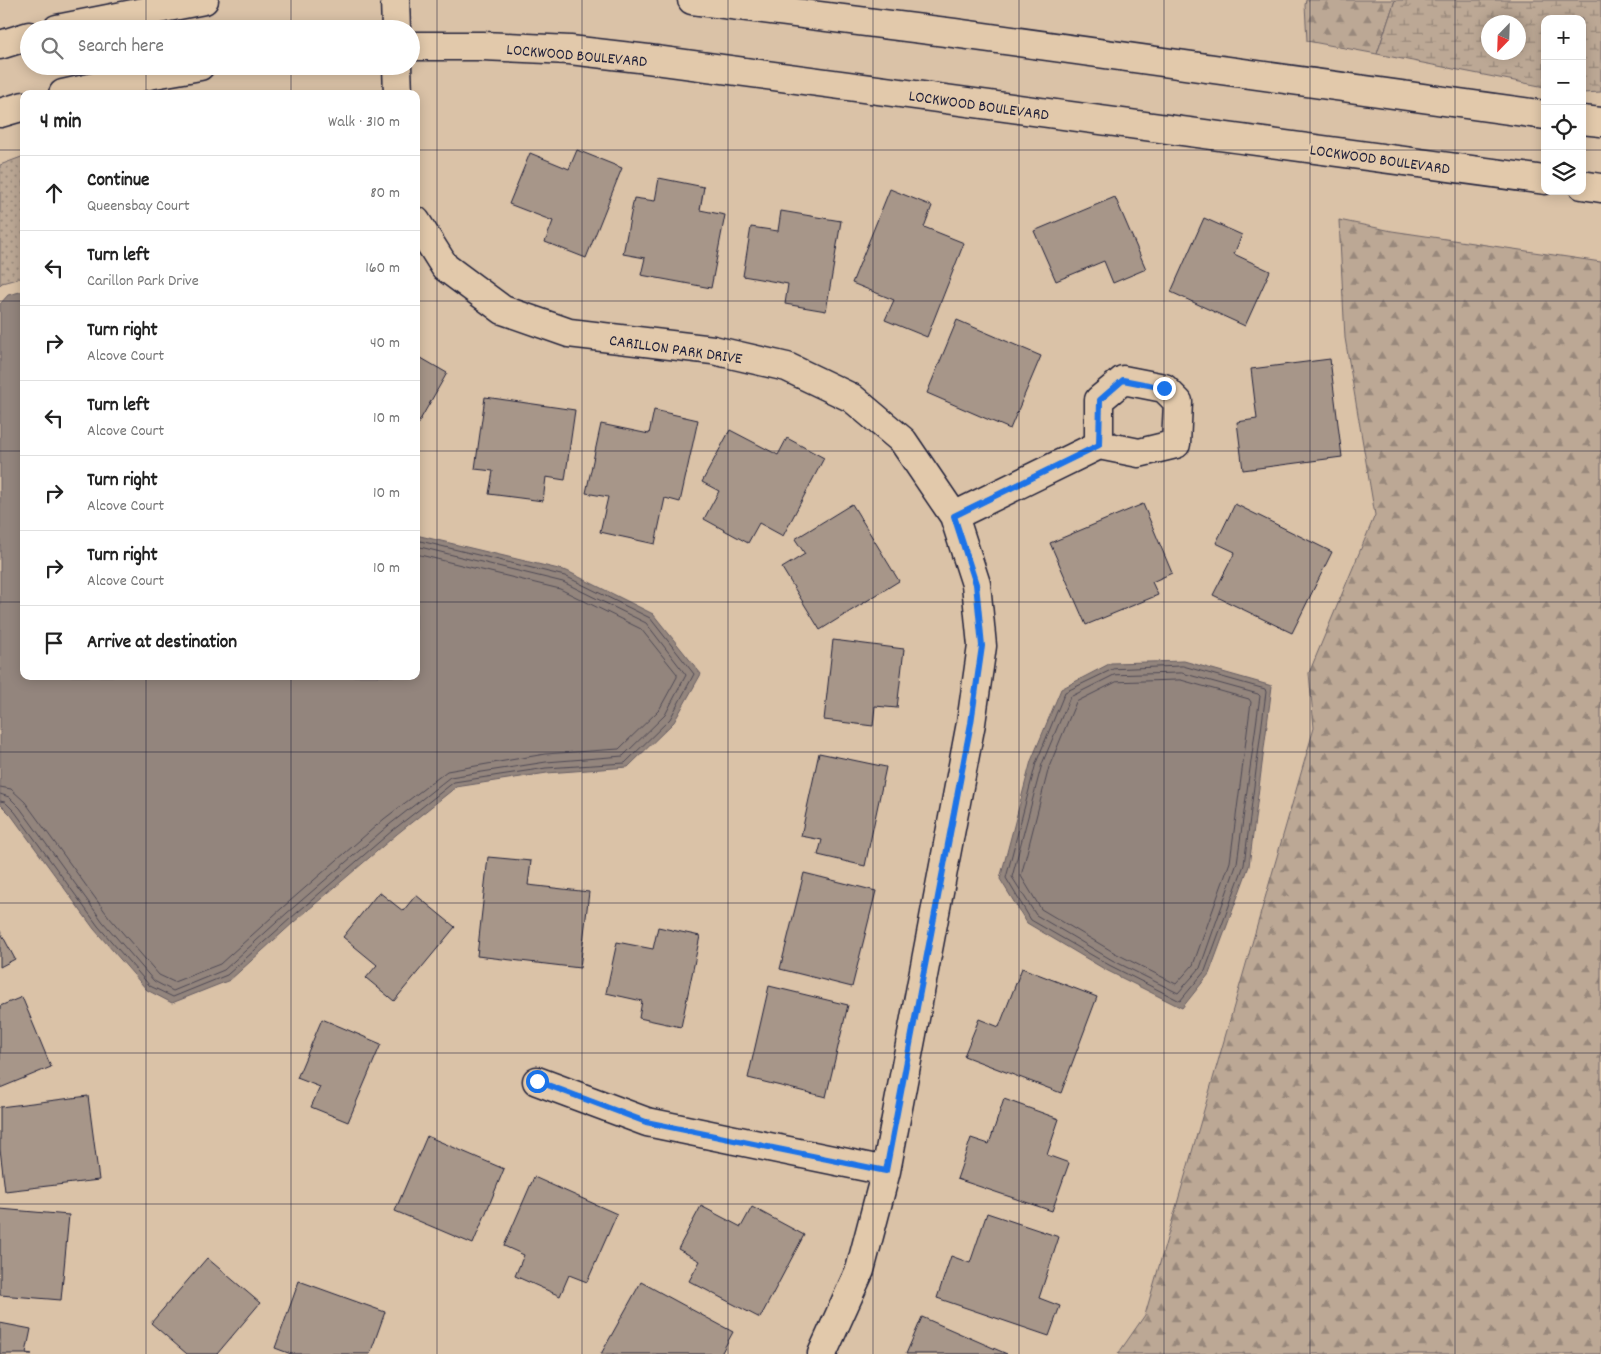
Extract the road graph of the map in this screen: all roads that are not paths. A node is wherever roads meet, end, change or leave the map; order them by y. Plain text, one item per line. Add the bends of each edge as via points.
1 (204, 0) edge
2 (396, 0) edge
3 (692, 0) edge
4 (103, 20) edge
5 (396, 20) edge
6 (20, 39) edge
7 (0, 45) edge
8 (420, 46) edge
9 (148, 75) edge
10 (397, 75) edge
11 (81, 90) edge
12 (398, 90) edge
13 (20, 107) edge
14 (0, 113) edge
15 (1541, 113) edge
16 (1586, 120) edge
17 (1601, 122) edge
18 (1541, 179) edge
19 (1586, 186) edge
20 (1601, 188) edge
21 (420, 227) edge
22 (1099, 445) dead end
23 (954, 516) junction
24 (537, 1081) dead end
25 (886, 1171) junction
26 (822, 1354) edge

1 - 4 main road
2 - 5 main road
3 - 15 main road
6 - 7 main road
8 - 18 main road, LOCKWOOD BOULEVARD via 570,50 648,59
9 - 11 main road
10 - 12 main road
13 - 14 main road
16 - 17 main road
19 - 20 main road
21 - 23 main road, CARILLON PARK DRIVE via 445,267 503,310 569,333 713,350 787,367 852,398 903,441
22 - 23 main road
23 - 25 main road, CARILLON PARK DRIVE via 976,584 982,646 971,723
24 - 25 main road via 646,1122
25 - 26 main road, CARILLON PARK DRIVE via 860,1270

